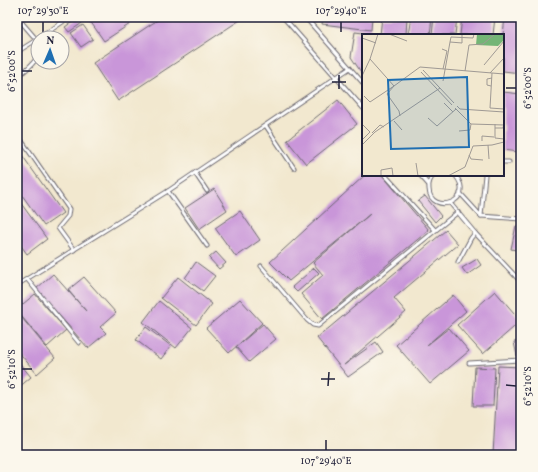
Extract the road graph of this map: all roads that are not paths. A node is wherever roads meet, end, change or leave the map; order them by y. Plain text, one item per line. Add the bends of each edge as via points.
1 (17, 17) edge
2 (70, 17) edge
3 (283, 17) edge
4 (305, 17) edge
5 (50, 30) edge
6 (30, 31) edge
7 (30, 44) edge
8 (17, 52) edge
9 (30, 65) edge
10 (350, 68) junction
11 (17, 76) edge
12 (337, 78) junction
13 (362, 82) edge
14 (362, 107) edge
15 (266, 126) junction
16 (17, 134) edge
17 (504, 162) edge
18 (509, 162) dead end
19 (294, 168) dead end
20 (195, 173) junction
21 (386, 176) edge
22 (421, 176) edge
23 (433, 176) edge
24 (456, 176) edge
25 (485, 176) edge
26 (428, 184) junction
27 (168, 191) junction
28 (207, 191) dead end
29 (460, 194) junction
30 (450, 203) junction
31 (458, 212) junction
32 (481, 216) junction
33 (521, 219) edge
34 (436, 230) junction
35 (475, 233) junction
36 (208, 246) dead end
37 (74, 250) junction
38 (458, 262) dead end
39 (261, 266) dead end
40 (27, 279) junction
41 (521, 282) edge
42 (17, 285) edge
43 (79, 343) dead end
44 (521, 360) edge
45 (469, 363) dead end

1 - 6 lane
2 - 5 lane
3 - 12 lane
4 - 10 lane
7 - 8 lane
9 - 11 lane
10 - 12 lane
10 - 13 lane
12 - 14 lane
12 - 15 lane
15 - 19 lane
15 - 20 lane
16 - 37 lane via 69,209 68,216 58,228
17 - 18 lane
20 - 27 lane
20 - 28 lane
21 - 34 lane
22 - 26 lane
23 - 26 lane
24 - 29 lane via 461,186
25 - 32 lane
26 - 30 lane via 433,200 441,204
27 - 36 lane
27 - 37 lane
29 - 30 lane
29 - 32 lane
30 - 31 lane
31 - 34 lane
31 - 35 lane
32 - 33 lane
34 - 39 lane via 318,326 313,326 307,320
35 - 38 lane
35 - 41 lane
37 - 40 lane
40 - 42 lane
40 - 43 lane
44 - 45 lane

